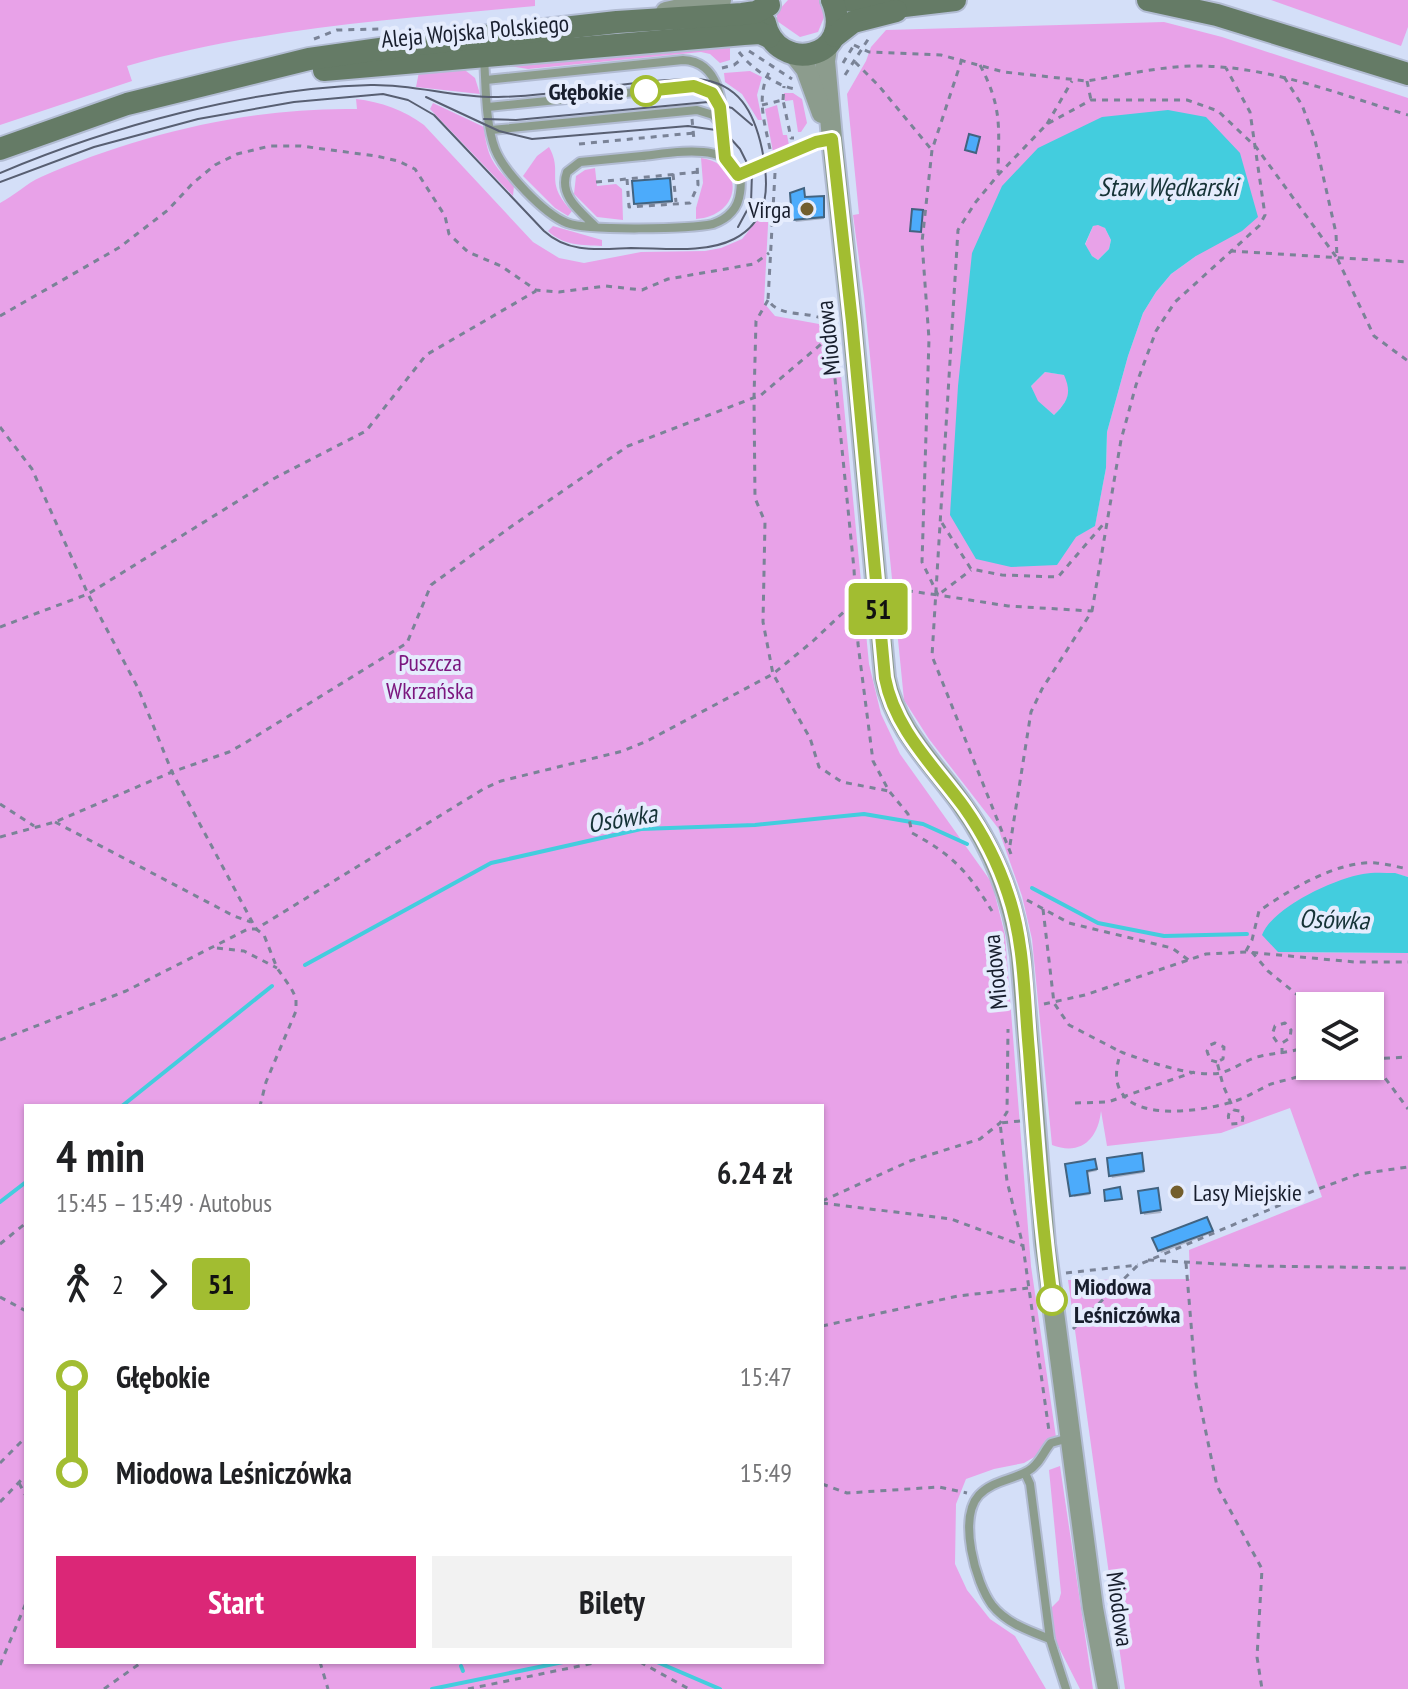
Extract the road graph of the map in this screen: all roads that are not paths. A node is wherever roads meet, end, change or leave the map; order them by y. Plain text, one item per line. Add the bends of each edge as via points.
1 (721, 0) edge
2 (832, 0) edge
3 (955, 0) edge
4 (1148, 0) edge
5 (771, 2) edge
6 (904, 6) junction
7 (617, 22) junction
8 (769, 37) junction
9 (831, 42) junction
10 (794, 54) junction
11 (484, 56) junction
12 (1408, 74) edge
13 (233, 78) junction
14 (486, 80) junction
15 (488, 107) junction
16 (721, 110) junction
17 (491, 130) junction
18 (723, 134) junction
19 (832, 139) junction
20 (0, 149) edge
21 (725, 158) junction
22 (738, 175) junction
23 (596, 227) junction
24 (1061, 1441) junction
25 (1025, 1473) junction
26 (1050, 1639) junction
27 (1066, 1689) edge
28 (1108, 1689) edge

1 - 7 street
2 - 6 main road
2 - 9 main road via 837,17
3 - 6 main road
4 - 12 main road via 1217,15
5 - 7 main road, Aleja Wojska Polskiego via 756,12 733,15
5 - 8 main road via 765,23
6 - 9 main road via 853,22
7 - 13 main road, Aleja Wojska Polskiego via 343,53
8 - 10 main road
8 - 11 main road, Aleja Wojska Polskiego via 744,34
9 - 10 main road via 813,53
9 - 19 street, Miodowa via 825,61
10 - 19 street, Miodowa via 806,69
11 - 13 main road, Aleja Wojska Polskiego
11 - 14 lane
13 - 20 main road, Aleja Wojska Polskiego via 127,104
14 - 15 lane
14 - 16 lane via 689,60 714,76
15 - 16 lane via 694,86 712,93
15 - 17 lane
16 - 18 lane
17 - 18 lane via 697,110 715,117
17 - 23 lane via 502,163 542,206 568,223
18 - 21 lane
19 - 22 lane
19 - 24 street, Miodowa via 885,678 895,713 978,829 1001,874 1021,956 1058,1343
21 - 22 lane
21 - 23 lane via 694,151 575,165 566,175 565,191
22 - 23 lane via 738,203 716,223
24 - 25 lane
24 - 28 street, Miodowa
25 - 26 lane
25 - 26 lane via 979,1495 968,1525 974,1560 992,1604 1024,1629
26 - 27 lane

